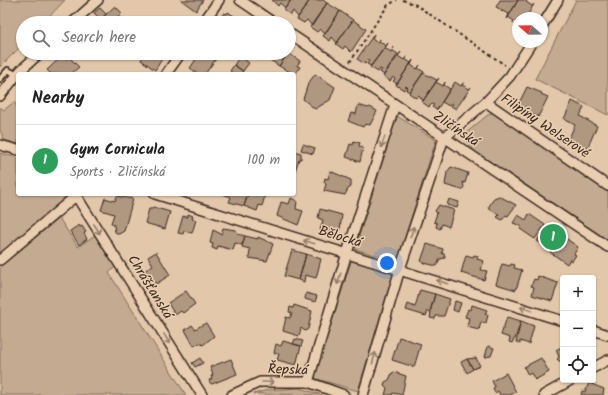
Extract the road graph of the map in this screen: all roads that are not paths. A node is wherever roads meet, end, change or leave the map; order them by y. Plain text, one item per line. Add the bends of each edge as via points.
1 (98, 0) edge
2 (220, 0) edge
3 (240, 0) edge
4 (558, 0) edge
5 (80, 16) edge
6 (208, 16) edge
7 (264, 16) edge
8 (548, 16) edge
9 (296, 38) edge
10 (528, 48) edge
11 (33, 60) edge
12 (177, 60) edge
13 (21, 72) edge
14 (168, 72) edge
15 (16, 75) edge
16 (16, 77) edge
17 (0, 79) edge
18 (0, 96) edge
19 (486, 102) junction
20 (395, 105) junction
21 (444, 138) junction
22 (0, 145) edge
23 (16, 149) edge
24 (608, 186) edge
25 (76, 196) edge
26 (78, 196) edge
27 (162, 196) edge
28 (608, 247) edge
29 (347, 253) junction
30 (0, 260) edge
31 (400, 269) junction
32 (560, 320) edge
33 (596, 331) edge
34 (608, 335) edge
35 (608, 360) edge
36 (596, 366) edge
37 (308, 382) junction
38 (566, 383) edge
39 (202, 395) edge
40 (232, 395) edge
41 (344, 395) edge
42 (363, 395) edge
43 (544, 395) edge

1 - 5 street
2 - 6 street
3 - 7 street
4 - 8 street
9 - 20 street, Zličínská
10 - 19 street via 510,76
11 - 13 street
12 - 14 street
15 - 17 lane via 8,70
16 - 18 street
19 - 21 street
19 - 24 street, Filipíny Welserové
20 - 21 street, Zličínská
20 -> 29 street
21 - 28 street, Zličínská
31 -> 21 street
22 - 23 street
25 - 30 street
26 -> 39 street, Chrášťanská
29 -> 27 street, Bělocká
29 - 31 street, Bělocká
29 -> 37 street
32 -> 31 street, Bělocká
42 -> 31 street
33 - 34 street
35 - 36 street
40 -> 37 street, Řepská via 260,382
37 - 41 street, Řepská
38 - 43 street

